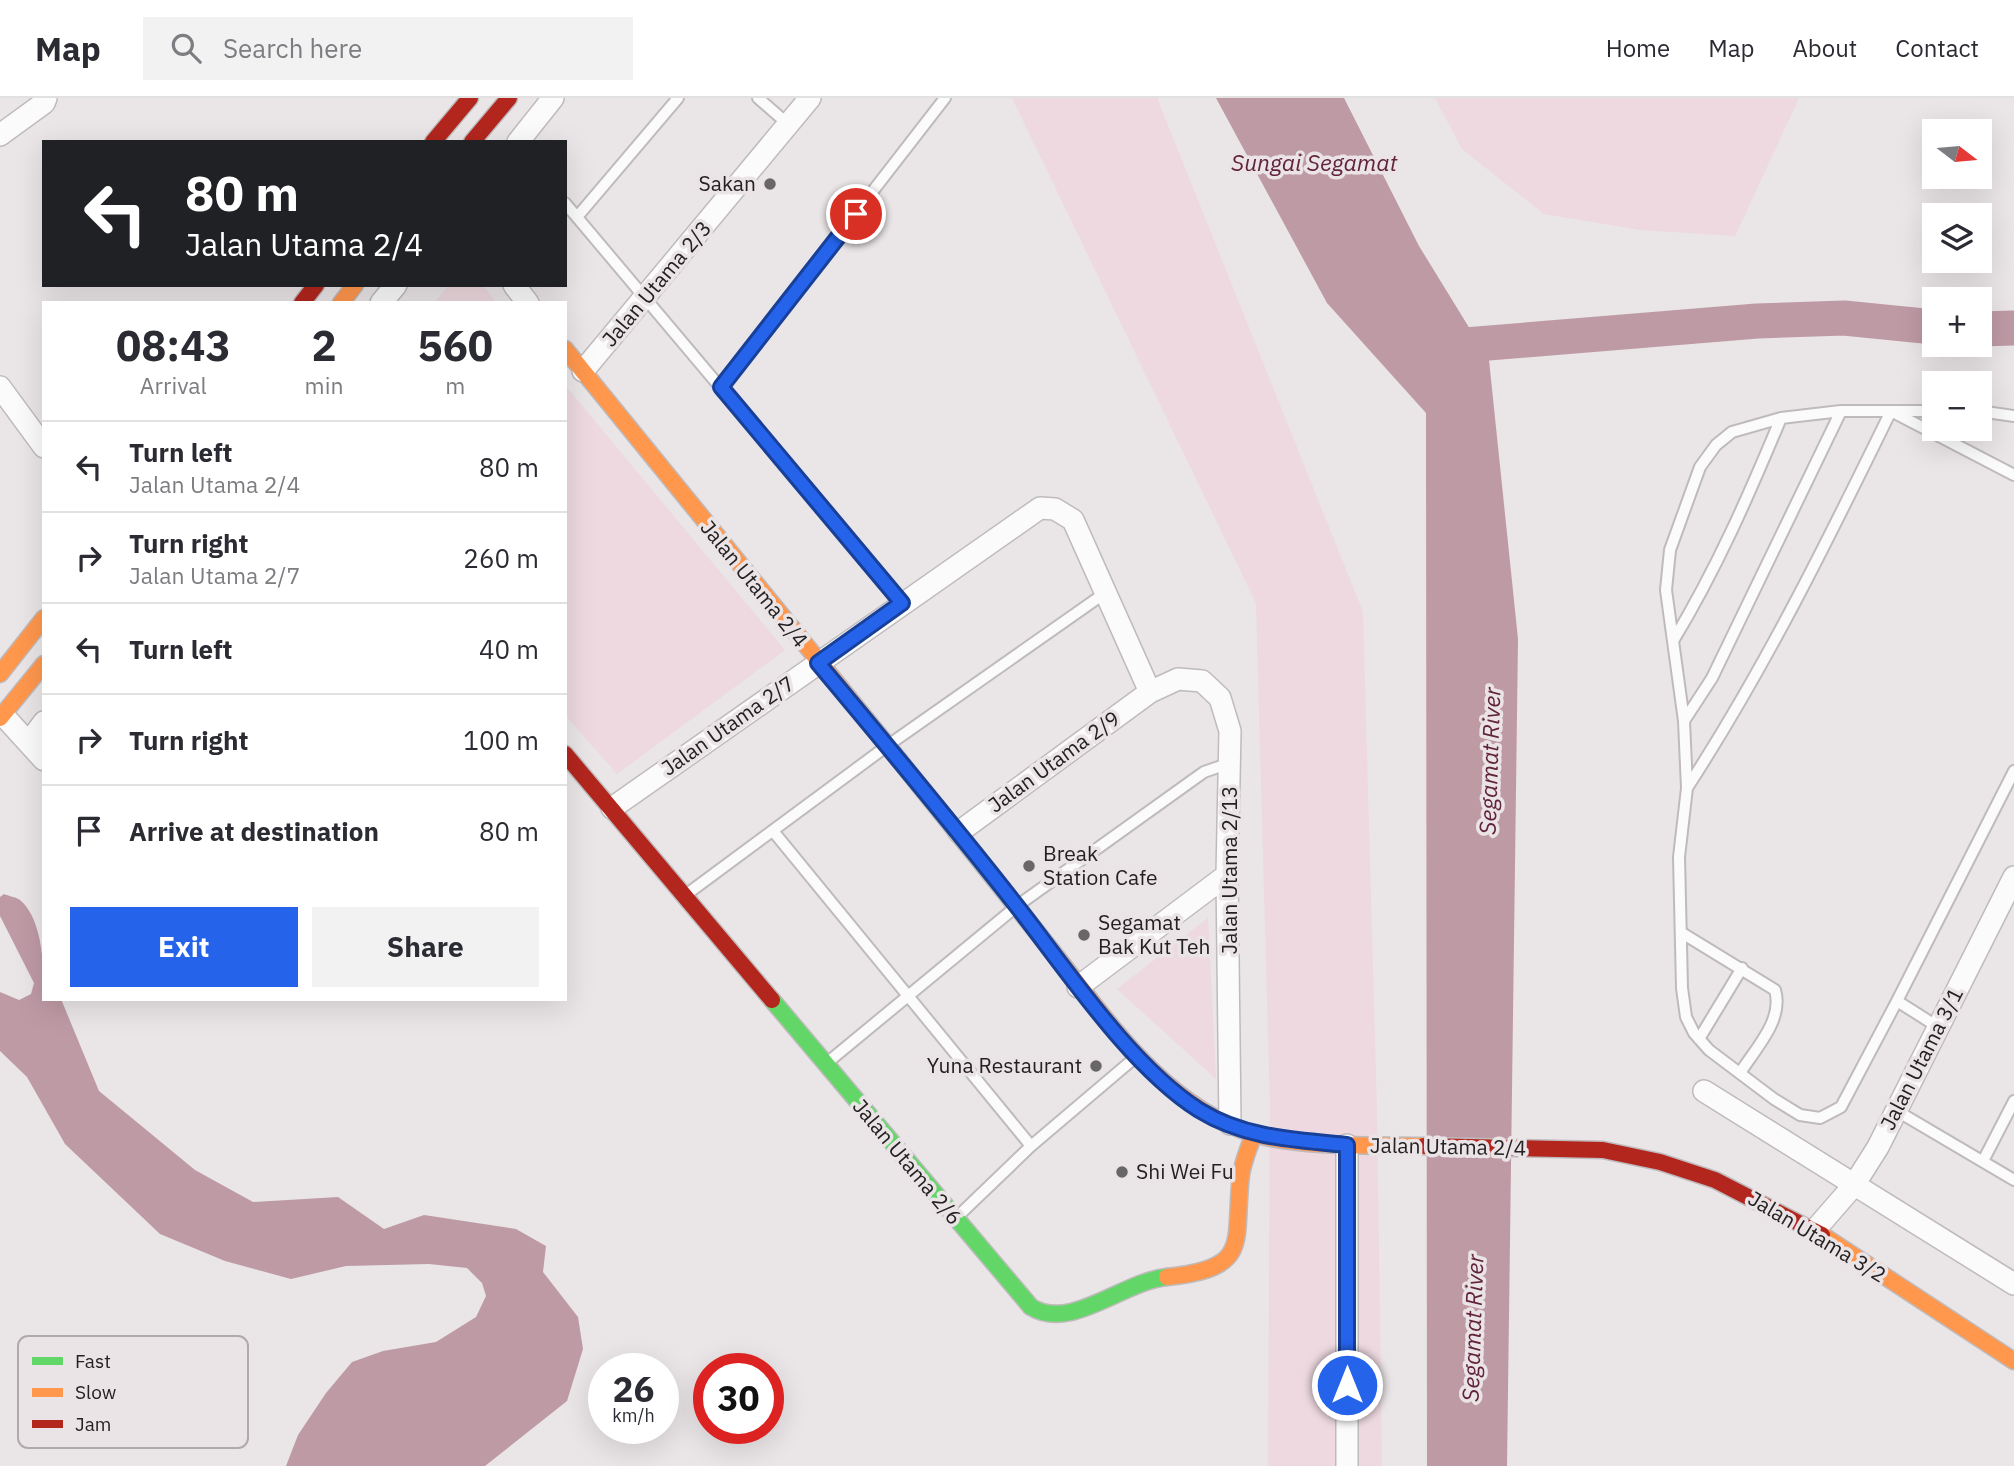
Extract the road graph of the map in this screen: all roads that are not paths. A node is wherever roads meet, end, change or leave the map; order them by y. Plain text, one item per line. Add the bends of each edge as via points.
1 (46, 98) edge
2 (470, 98) edge
3 (509, 98) edge
4 (553, 98) edge
5 (678, 98) edge
6 (758, 98) edge
7 (810, 98) edge
8 (945, 98) edge
9 (789, 125) junction
10 (0, 135) edge
11 (435, 140) edge
12 (474, 140) edge
13 (520, 140) edge
14 (567, 205) edge
15 (577, 217) junction
16 (314, 287) edge
17 (353, 287) edge
18 (394, 287) edge
19 (516, 287) edge
20 (648, 298) junction
21 (304, 301) edge
22 (343, 301) edge
23 (383, 301) edge
24 (526, 301) edge
25 (567, 351) edge
26 (583, 371) junction
27 (0, 387) edge
28 (721, 387) junction
29 (1841, 411) junction
30 (1891, 411) junction
31 (1922, 411) edge
32 (1992, 413) edge
33 (2014, 416) edge
34 (1781, 418) junction
35 (42, 444) edge
36 (2014, 475) edge
37 (1105, 593) junction
38 (902, 603) junction
39 (42, 621) edge
40 (1673, 641) junction
41 (818, 663) junction
42 (42, 666) edge
43 (0, 674) edge
44 (1150, 692) junction
45 (1, 717) edge
46 (1684, 721) junction
47 (42, 725) edge
48 (29, 742) junction
49 (887, 746) junction
50 (567, 756) edge
51 (42, 758) edge
52 (1230, 763) junction
53 (2014, 771) edge
54 (1687, 788) junction
55 (612, 808) junction
56 (773, 831) junction
57 (959, 832) junction
58 (1227, 875) junction
59 (2011, 891) edge
60 (685, 896) junction
61 (1017, 906) junction
62 (1682, 933) junction
63 (1742, 968) junction
64 (1078, 987) junction
65 (906, 995) junction
66 (1897, 1001) junction
67 (1938, 1027) junction
68 (1699, 1039) junction
69 (1138, 1055) junction
70 (826, 1064) junction
71 (1740, 1073) junction
72 (1704, 1091) dead end
73 (2014, 1101) edge
74 (1897, 1111) junction
75 (1230, 1124) junction
76 (1254, 1134) junction
77 (1357, 1145) junction
78 (1031, 1146) junction
79 (1603, 1150) joint
80 (1983, 1161) junction
81 (2014, 1181) edge
82 (1854, 1185) junction
83 (954, 1220) junction
84 (1814, 1231) junction
85 (2014, 1284) edge
86 (2014, 1361) edge
87 (1347, 1466) edge

1 - 10 street
2 - 11 street
3 - 12 street
4 - 13 street
5 - 15 lane
6 - 9 lane
7 - 9 street, Jalan Utama 2/3
8 - 28 lane
9 - 20 street, Jalan Utama 2/3
14 - 15 lane
15 - 20 lane
16 - 21 street
17 - 22 street
18 - 23 street
19 - 24 street
20 - 26 street, Jalan Utama 2/3
20 - 28 lane
25 - 26 street, Jalan Utama 2/4
26 - 41 street, Jalan Utama 2/4
27 - 35 street
28 - 38 lane
29 - 30 lane
29 - 34 lane
29 - 46 lane via 1712,678
30 - 31 lane
30 - 36 lane
30 - 54 lane via 1737,711
32 - 33 lane
34 - 40 lane via 1751,492 1699,599
34 - 40 lane via 1732,432 1716,444 1700,467 1670,550 1666,590
37 - 38 street, Jalan Utama 2/7 via 1073,520 1055,509 1040,508
37 - 44 street, Jalan Utama 2/7
37 - 49 lane
38 - 41 street, Jalan Utama 2/7
39 - 43 street
40 - 46 lane
41 - 49 street, Jalan Utama 2/4
41 - 55 street, Jalan Utama 2/7
42 - 45 street
44 - 52 street, Jalan Utama 2/13 via 1178,679 1202,681 1220,698 1230,731
44 - 57 street, Jalan Utama 2/9
45 - 48 street
46 - 54 lane
47 - 48 street
48 - 51 street
49 - 56 lane
49 - 57 street, Jalan Utama 2/4
50 - 55 street, Jalan Utama 2/6
52 - 58 street, Jalan Utama 2/13
52 - 61 lane via 1204,772
53 - 66 lane
54 - 62 lane via 1679,857
55 - 60 street, Jalan Utama 2/6
56 - 60 lane
56 - 65 lane
57 - 61 street, Jalan Utama 2/4
58 - 64 street
58 - 75 street, Jalan Utama 2/13
59 - 67 street, Jalan Utama 3/1
60 - 70 street, Jalan Utama 2/6
61 - 64 street, Jalan Utama 2/4
61 - 65 lane
62 - 63 lane
62 - 68 lane via 1686,1017
63 - 68 lane
63 - 71 lane via 1775,990 1779,1003 1775,1018
64 - 69 street, Jalan Utama 2/4
65 - 70 lane
65 - 78 lane
66 - 67 lane
66 - 71 lane via 1841,1107 1820,1118 1800,1115
67 - 74 street, Jalan Utama 3/1
68 - 71 lane
69 - 75 street, Jalan Utama 2/4 via 1198,1109
69 - 78 lane
70 - 83 street, Jalan Utama 2/6
72 - 82 street
73 - 80 lane
74 - 80 lane
74 - 82 street, Jalan Utama 3/1
75 - 76 street, Jalan Utama 2/4
76 - 77 street, Jalan Utama 2/4
76 - 83 street, Jalan Utama 2/6 via 1240,1182 1239,1238 1230,1256 1215,1268 1137,1283 1094,1305 1059,1315 1041,1314
77 - 79 street, Jalan Utama 2/4
77 - 87 street
78 - 83 lane
79 - 84 street, Jalan Utama 3/2 via 1688,1169
80 - 81 lane
82 - 84 street, Jalan Utama 3/1
82 - 85 street
84 - 86 street, Jalan Utama 3/2

